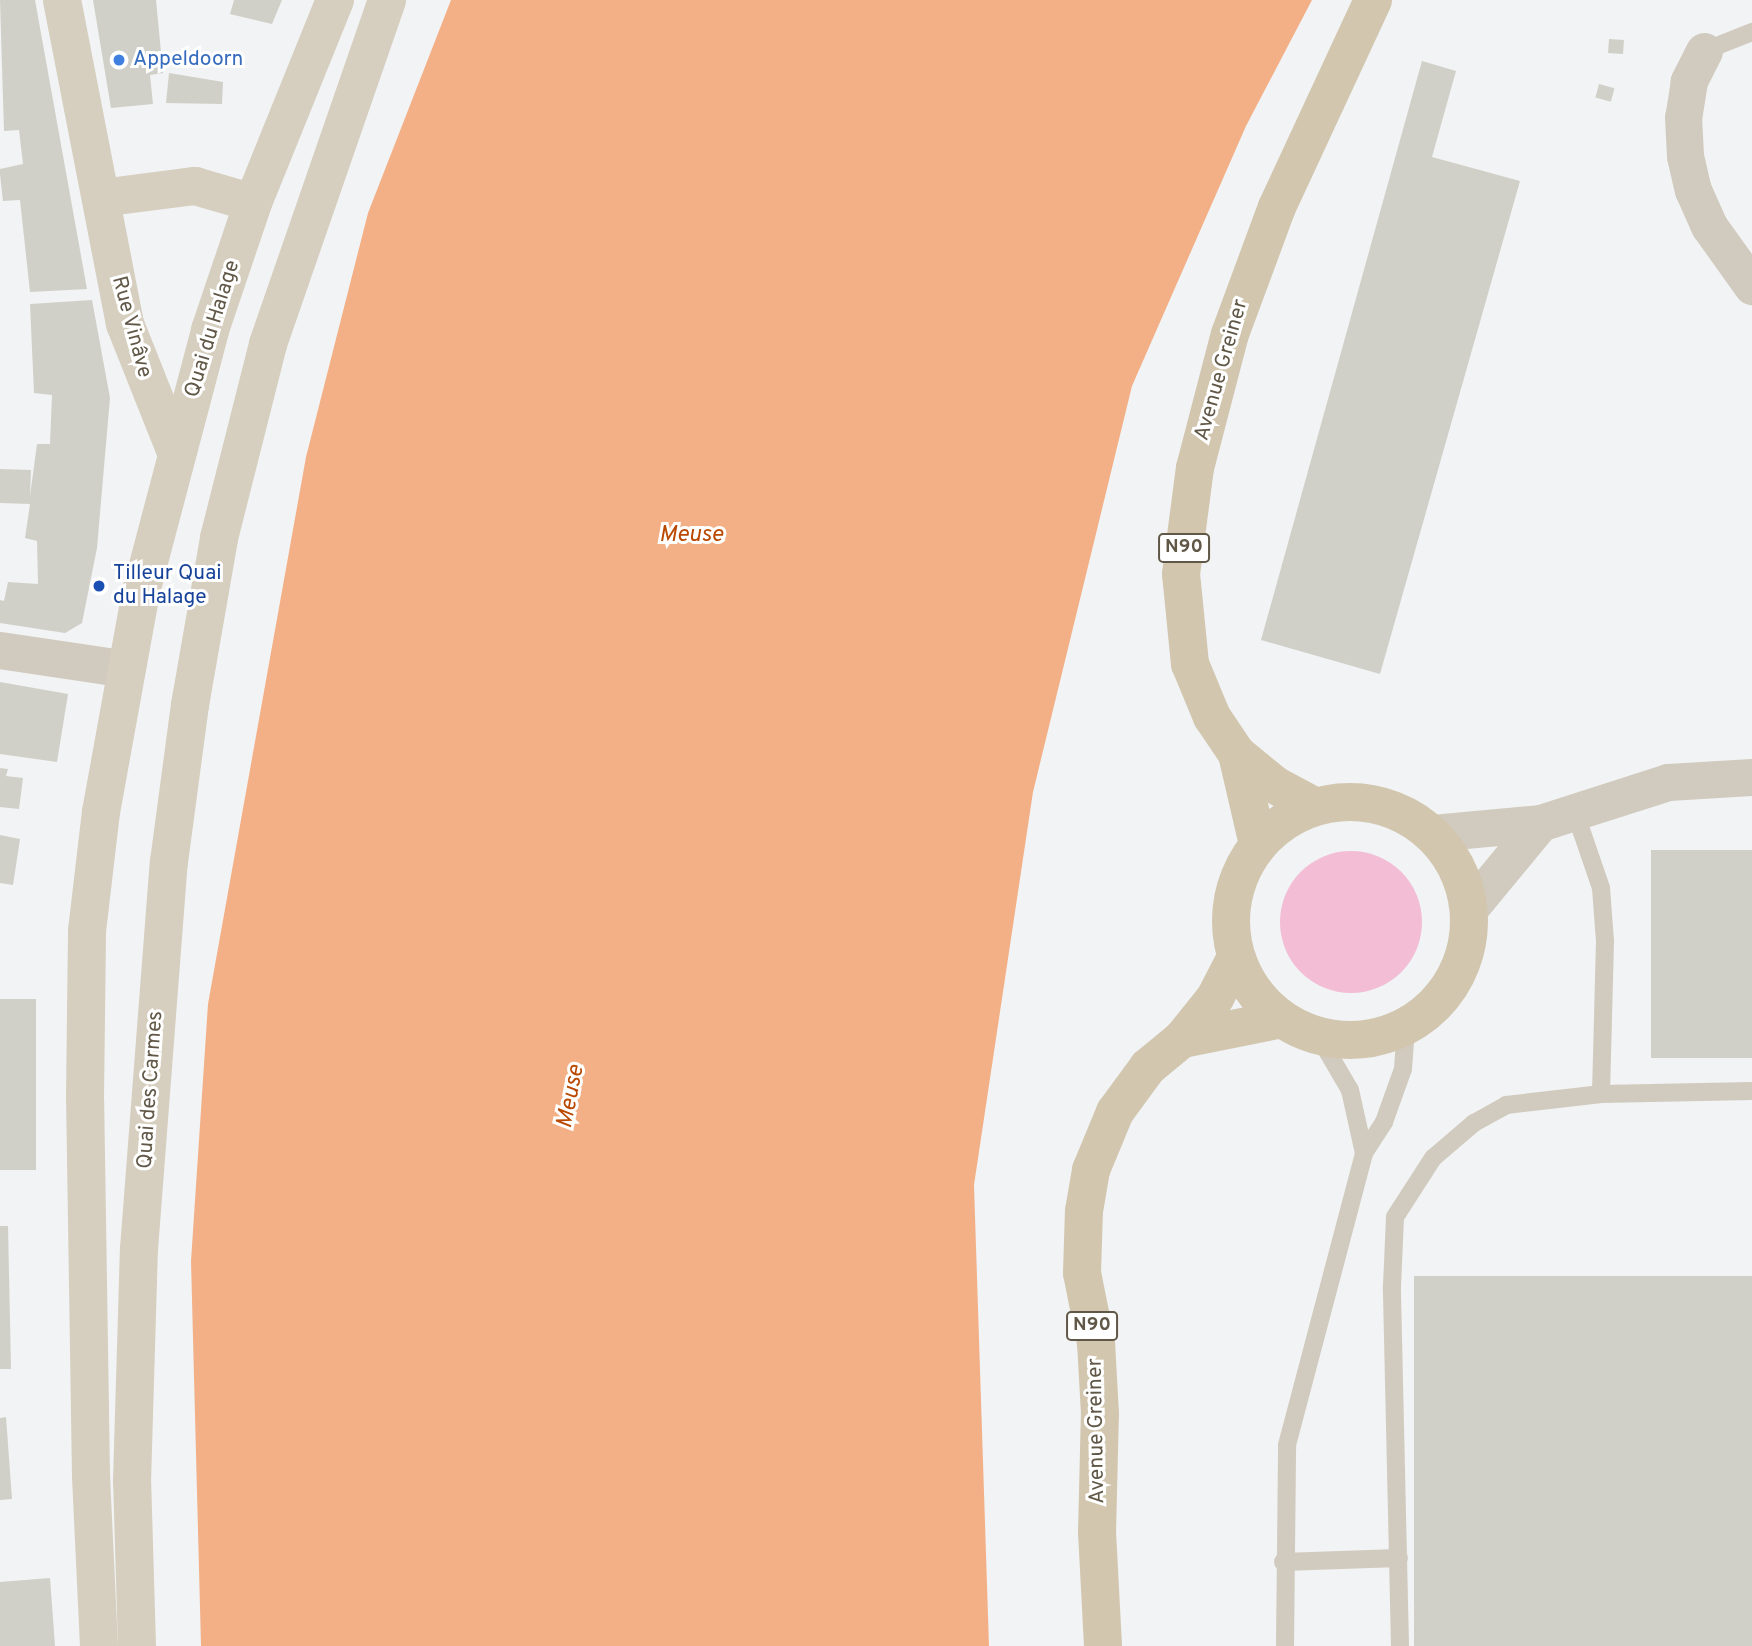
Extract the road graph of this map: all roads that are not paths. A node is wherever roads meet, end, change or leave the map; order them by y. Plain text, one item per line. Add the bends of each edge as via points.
1 (62, 0) edge
2 (335, 0) edge
3 (387, 0) edge
4 (1373, 0) edge
5 (1752, 32) edge
6 (1704, 51) joint
7 (101, 198) junction
8 (253, 203) junction
9 (1752, 286) edge
10 (176, 452) junction
11 (219, 538) junction
12 (0, 650) edge
13 (127, 669) junction
14 (1237, 754) junction
15 (1752, 777) edge
16 (1314, 806) junction
17 (1575, 812) junction
18 (1540, 823) junction
19 (1433, 833) junction
20 (1258, 844) junction
21 (1470, 908) junction
22 (1236, 957) junction
23 (1282, 1019) junction
24 (1406, 1027) junction
25 (1319, 1037) junction
26 (1182, 1039) junction
27 (1752, 1091) edge
28 (1601, 1094) junction
29 (1364, 1153) junction
30 (1399, 1558) junction
31 (1283, 1562) junction
32 (99, 1646) edge
33 (137, 1646) edge
34 (1103, 1646) edge
35 (1285, 1646) edge
36 (1400, 1646) edge

1 - 7 main road, Rue Vinâve
2 - 8 main road, Quai du Halage
3 - 11 main road via 268,344
4 - 14 main road, Avenue Greiner / N90 via 1249,276 1195,468 1181,574 1184,631 1198,690
5 - 6 lane
6 - 9 street via 1689,80 1683,117 1685,156 1709,226
7 - 8 main road via 195,186
7 - 10 main road, Rue Vinâve via 133,353
8 - 10 main road, Quai du Halage via 210,330
8 - 11 main road via 271,251 206,480
10 - 13 main road, Quai du Halage
11 - 33 main road, Quai des Carmes via 169,862 139,1249 132,1482
12 - 13 street
13 - 32 main road via 101,812 87,931 91,1475
14 - 16 main road, Avenue Greiner / N90 via 1275,785
14 - 20 main road, Avenue Greiner / N90
15 - 17 street via 1668,782
16 - 19 main road via 1356,800 1397,810
16 - 20 main road via 1283,821
17 - 18 street
17 - 28 lane via 1601,888 1605,941
18 - 19 street
18 - 21 street
19 - 21 main road via 1458,867
20 - 22 main road via 1242,869 1233,898 1230,928
21 - 24 main road via 1468,944 1456,978 1435,1006
22 - 23 main road via 1247,981
22 - 26 main road, Avenue Greiner / N90 via 1215,998
23 - 25 main road
23 - 26 main road, Avenue Greiner / N90
24 - 25 main road via 1378,1038 1348,1041
24 - 29 lane via 1403,1069 1384,1122
25 - 29 lane via 1350,1090
26 - 34 main road, Avenue Greiner / N90 via 1148,1066 1115,1112 1091,1170 1084,1211 1082,1273 1096,1343 1100,1414 1097,1533
27 - 28 lane
28 - 30 lane via 1506,1105 1474,1123 1433,1158 1395,1217 1392,1286
29 - 31 lane via 1287,1445
30 - 31 lane
30 - 36 lane
31 - 35 lane

